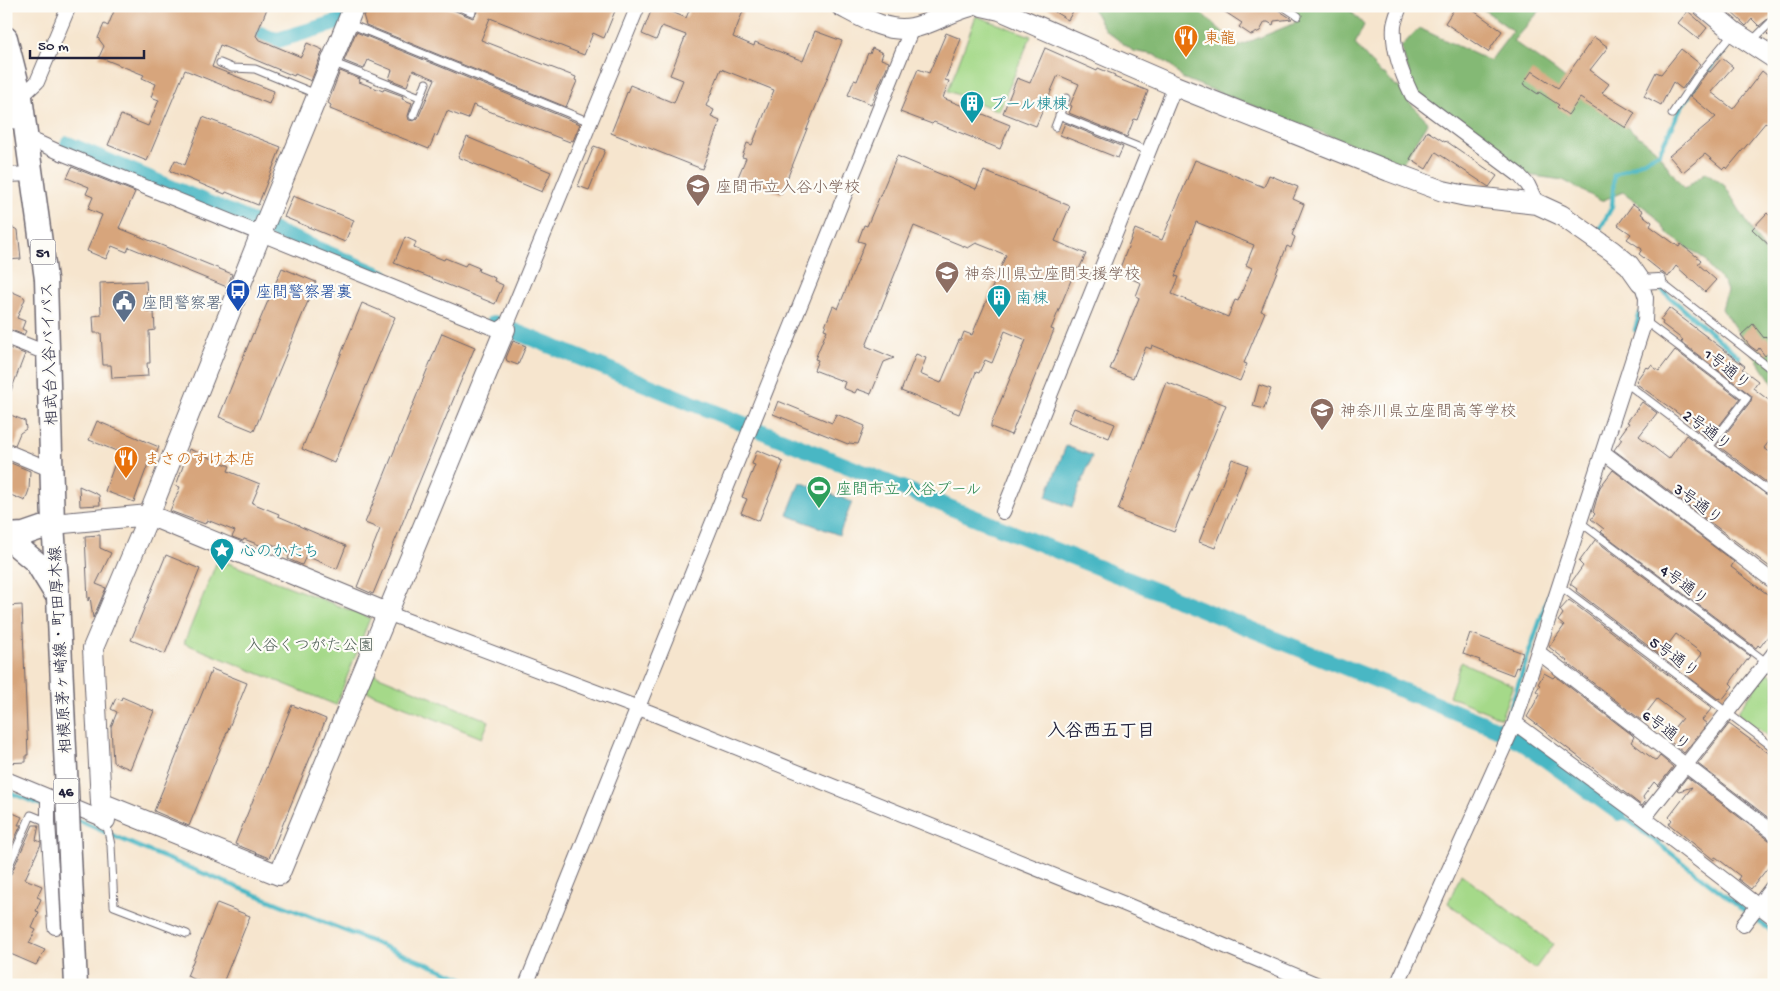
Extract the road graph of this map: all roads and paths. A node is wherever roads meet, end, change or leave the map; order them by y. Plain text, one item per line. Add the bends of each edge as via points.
1 (68, 6) edge
2 (458, 6) edge
3 (638, 6) edge
4 (842, 6) edge
5 (971, 6) edge
6 (982, 6) edge
7 (1283, 6) edge
8 (1400, 6) edge
9 (1703, 6) edge
10 (472, 12) dead end
11 (350, 14) edge
12 (1298, 16) dead end
13 (1774, 18) edge
14 (912, 28) junction
15 (1734, 32) junction
16 (6, 38) edge
17 (1750, 44) junction
18 (1774, 58) edge
19 (331, 62) junction
20 (220, 63) dead end
21 (426, 83) dead end
22 (1175, 86) junction
23 (318, 94) junction
24 (21, 97) junction
25 (420, 98) junction
26 (1066, 98) dead end
27 (1672, 114) dead end
28 (413, 116) dead end
29 (1059, 116) junction
30 (590, 122) junction
31 (19, 127) edge
32 (1055, 127) dead end
33 (1148, 151) junction
34 (33, 174) junction
35 (6, 175) edge
36 (1537, 204) junction
37 (264, 226) junction
38 (1650, 281) junction
39 (1645, 321) junction
40 (506, 326) junction
41 (6, 337) edge
42 (49, 354) junction
43 (1774, 374) edge
44 (1626, 383) junction
45 (1709, 447) junction
46 (6, 451) edge
47 (1603, 452) junction
48 (52, 470) junction
49 (1774, 495) edge
50 (1003, 512) dead end
51 (148, 515) junction
52 (1580, 522) junction
53 (53, 524) junction
54 (6, 536) edge
55 (1774, 582) edge
56 (1560, 586) junction
57 (58, 598) junction
58 (387, 612) junction
59 (1538, 652) junction
60 (1771, 661) edge
61 (638, 708) junction
62 (1727, 713) junction
63 (1515, 724) junction
64 (1774, 748) edge
65 (1686, 766) junction
66 (6, 779) edge
67 (48, 807) junction
68 (105, 817) junction
69 (1644, 818) junction
70 (1774, 833) edge
71 (6, 872) edge
72 (1774, 885) edge
73 (1750, 916) junction
74 (1774, 918) edge
75 (55, 927) dead end
76 (187, 934) dead end
77 (76, 985) edge
78 (526, 985) edge
79 (1318, 985) edge
80 (1397, 985) edge

1 - 24 street via 37,82
2 - 10 lane
3 - 30 street
4 - 14 street via 888,27
5 - 14 street
6 - 22 street via 1000,10
7 - 12 lane
8 - 36 street via 1394,24 1394,46 1412,95 1519,175
9 - 15 street
11 - 19 street
11 - 30 lane
13 - 17 lane
14 - 61 street
15 - 17 street
15 - 27 lane via 1696,78
16 - 24 main road, 相武台入谷バイパス / 51
17 - 18 street
19 - 23 street
19 - 25 lane
20 - 23 lane via 232,68 255,68
21 - 25 lane
22 - 33 street
22 - 36 street via 1443,191
23 - 37 street
24 - 31 main road, 相武台入谷バイパス / 51
25 - 28 lane
26 - 29 lane
29 - 32 lane
29 - 33 lane
30 - 40 street
31 - 34 main road, 相武台入谷バイパス / 51
31 - 37 street via 59,152
33 - 50 street
34 - 35 street
34 - 42 main road, 相武台入谷バイパス / 51 via 46,279
36 - 38 street via 1561,215
37 - 40 street
37 - 51 street
38 - 39 street
38 - 43 lane
39 - 44 street
39 - 45 lane, 1号通り via 1747,398
40 - 58 street
41 - 42 street
42 - 48 main road, 相武台入谷バイパス / 51
44 - 45 lane, 2号通り
44 - 47 street
45 - 49 lane, 2号通り
46 - 48 street
47 - 52 street
47 - 55 street, 3号通り
48 - 53 main road, 相武台入谷バイパス / 51
51 - 53 street
51 - 58 street
51 - 68 street via 93,648
52 - 56 street
52 - 60 lane, 4号通り
53 - 54 main road via 24,534
53 - 57 main road, 相模原茅ヶ崎線・町田厚木線 / 46
54 - 57 main road via 36,562
56 - 59 street
56 - 62 lane, 5号通り
57 - 77 main road, 相模原茅ヶ崎線・町田厚木線 / 46, bridge
58 - 61 street
58 - 68 street via 279,875
59 - 63 street
59 - 65 street, 6号通り
60 - 62 street
61 - 78 street
61 - 79 street
62 - 64 lane, 5号通り
62 - 65 street
63 - 69 street
63 - 80 street
65 - 69 street
65 - 70 street, 6号通り
66 - 67 street
67 - 68 street
67 - 71 lane via 31,815
67 - 75 street
68 - 76 lane via 111,845 114,906
69 - 73 street
72 - 73 street
73 - 74 street

